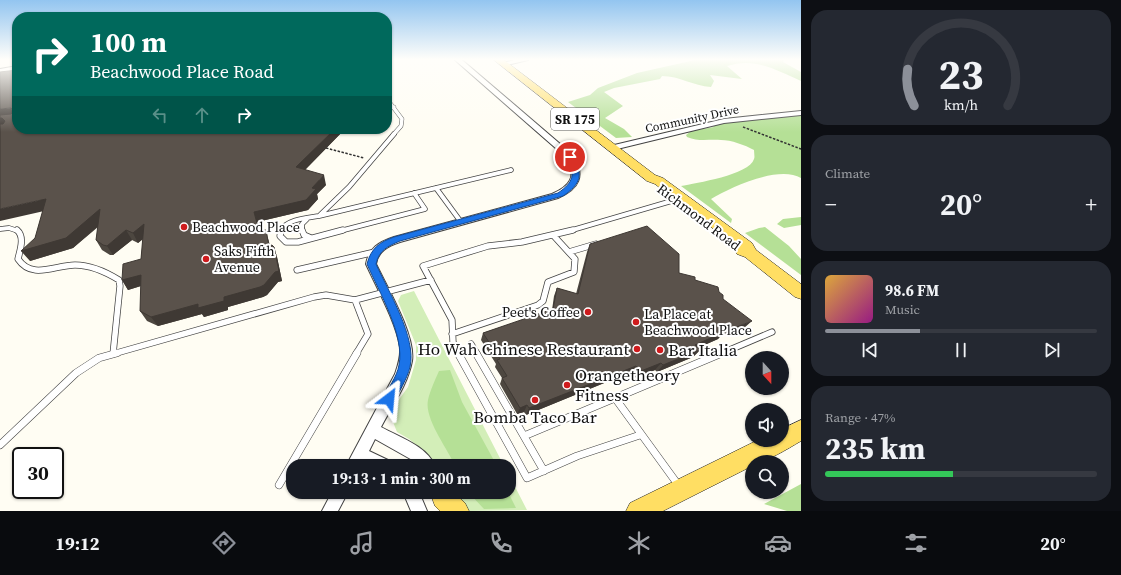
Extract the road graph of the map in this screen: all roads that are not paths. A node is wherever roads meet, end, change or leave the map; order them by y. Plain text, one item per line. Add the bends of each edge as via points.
1 (486, 84) edge
2 (529, 84) edge
3 (392, 105) edge
4 (394, 107) joint
5 (801, 114) edge
6 (613, 148) junction
7 (511, 170) dead end
8 (651, 178) junction
9 (436, 188) junction
10 (414, 193) junction
11 (675, 200) junction
12 (319, 216) junction
13 (309, 218) junction
14 (461, 222) junction
15 (0, 229) edge
16 (553, 235) junction
17 (314, 238) junction
18 (598, 243) edge
19 (375, 252) junction
20 (569, 252) junction
21 (750, 253) junction
22 (297, 270) dead end
23 (431, 280) junction
24 (383, 293) junction
25 (801, 293) edge
26 (355, 300) junction
27 (772, 332) dead end
28 (452, 334) junction
29 (471, 344) dead end
30 (113, 354) junction
31 (615, 398) junction
32 (373, 430) junction
33 (801, 430) edge
34 (640, 434) junction
35 (524, 436) junction
36 (789, 436) edge
37 (0, 445) edge
38 (768, 447) edge
39 (358, 459) edge
40 (422, 459) edge
41 (544, 471) junction
42 (278, 484) dead end
43 (682, 490) junction
44 (336, 499) edge
45 (414, 499) edge
46 (330, 511) edge
47 (419, 511) edge
48 (638, 511) edge

1 - 14 street via 570,157 577,172 574,182 560,194
2 - 6 main road, Richmond Road / SR 175
3 - 4 lane
4 - 12 lane via 402,119 401,126 349,187
5 - 6 street, Community Drive via 731,120
6 - 8 main road, Richmond Road / SR 175
7 - 9 lane
8 - 11 main road, Richmond Road / SR 175 via 652,182
8 - 21 main road, Richmond Road / SR 175 via 659,181 747,247
9 - 10 lane
9 - 14 lane
10 - 12 lane
10 - 17 lane via 425,209
11 - 16 lane
11 - 21 main road, Richmond Road / SR 175 via 740,249
12 - 13 lane
13 - 17 lane via 302,224 302,231 304,236
13 - 17 lane via 285,224 279,234 283,240 290,242
14 - 19 street via 397,239 384,244
15 - 30 lane via 12,228 19,232 22,243 18,259 27,269 82,266 119,280
16 - 20 lane
16 - 23 lane via 488,246 426,264 423,266
18 - 20 lane
19 - 22 lane
19 - 24 street via 371,264
20 - 28 lane via 576,261 574,272 551,280 546,285 540,304
21 - 25 main road, Richmond Road / SR 175
23 - 24 lane
23 - 28 lane via 452,320
24 - 26 lane
24 - 32 street via 404,340 406,360 401,376
26 - 30 lane via 317,296
26 - 42 lane via 368,334
27 - 31 lane
28 - 41 lane via 454,345 526,478
29 - 35 lane
30 - 37 lane via 99,358 76,373
31 - 34 lane
31 - 35 lane
32 - 39 street
32 - 40 street
33 - 36 main road
34 - 41 lane via 577,456
34 - 43 lane
35 - 41 lane
38 - 43 main road
43 - 48 main road
44 - 46 street
45 - 47 street

